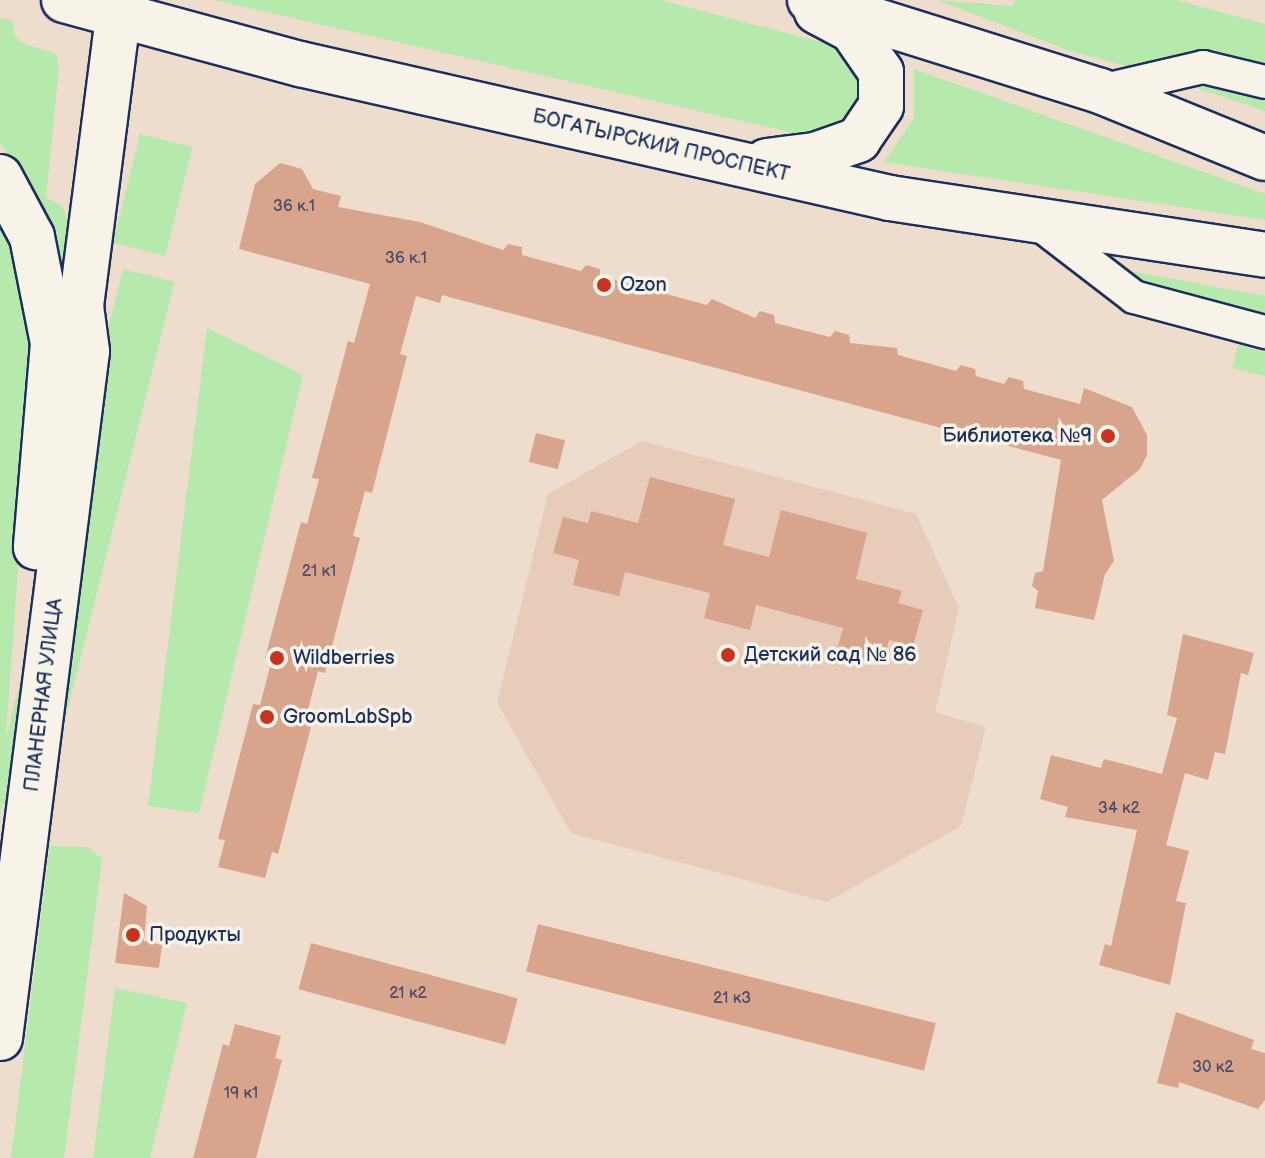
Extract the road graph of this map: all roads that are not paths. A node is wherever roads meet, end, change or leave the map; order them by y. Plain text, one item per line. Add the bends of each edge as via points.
1 (64, 0) edge
2 (796, 0) edge
3 (810, 0) edge
4 (130, 9) edge
5 (1265, 82) edge
6 (1100, 91) junction
7 (1265, 158) edge
8 (741, 165) junction
9 (0, 177) edge
10 (1028, 216) junction
11 (1265, 255) edge
12 (1265, 332) edge
13 (47, 675) junction
14 (0, 1038) edge

1 - 4 main road, БОГАТЫРСКИЙ ПРОСПЕКТ
2 - 8 main road via 852,30 881,72 881,106 858,140 815,155
3 - 6 main road
4 - 8 main road, БОГАТЫРСКИЙ ПРОСПЕКТ
4 - 13 main road, ПЛАНЕРНАЯ УЛИЦА via 104,309 87,351
5 - 6 street via 1203,67
6 - 7 main road
8 - 10 main road, БОГАТЫРСКИЙ ПРОСПЕКТ via 890,198
9 - 13 main road via 32,237 53,343 35,529
10 - 11 main road, БОГАТЫРСКИЙ ПРОСПЕКТ
10 - 12 street via 1134,297
13 - 14 main road, ПЛАНЕРНАЯ УЛИЦА

